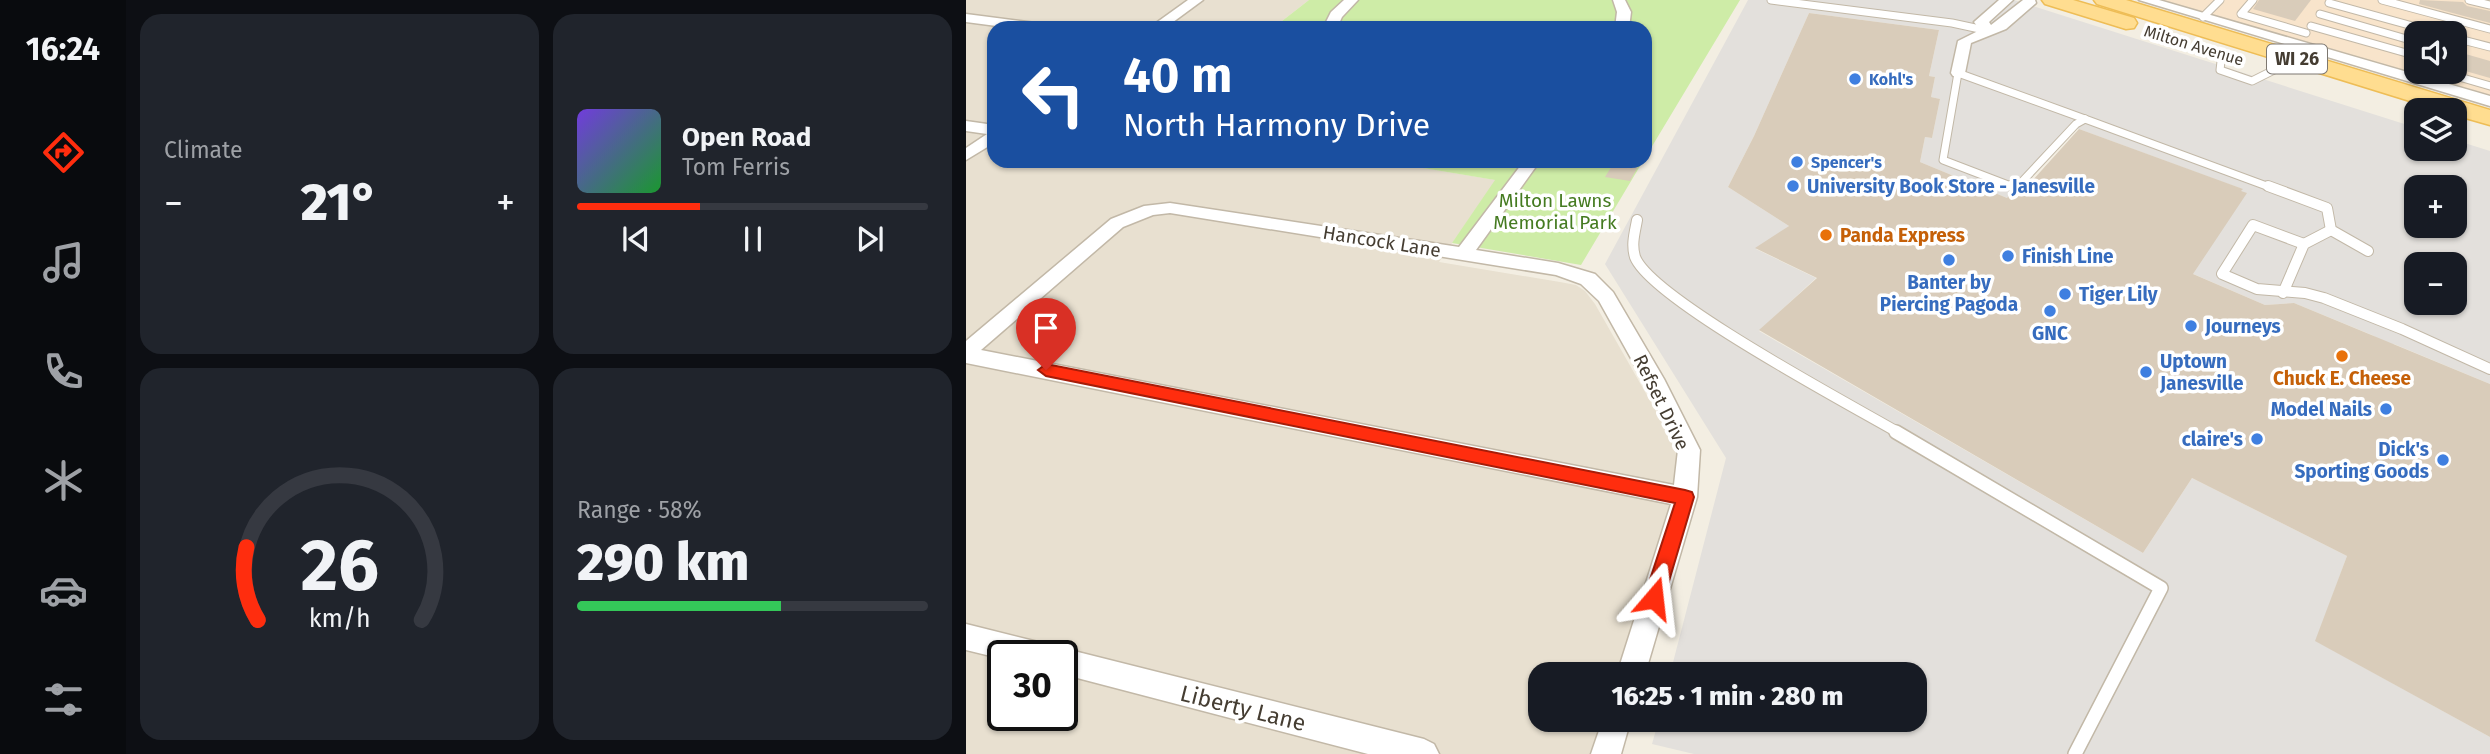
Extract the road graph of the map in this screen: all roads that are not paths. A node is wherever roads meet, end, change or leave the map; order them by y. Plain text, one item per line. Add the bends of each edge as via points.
1 (1197, 0) edge
2 (1352, 0) edge
3 (1619, 0) edge
4 (1771, 0) edge
5 (2007, 0) edge
6 (2029, 0) edge
7 (2052, 0) edge
8 (2104, 0) edge
9 (2220, 0) edge
10 (2253, 0) edge
11 (2382, 0) edge
12 (2469, 0) edge
13 (2330, 1) edge
14 (2163, 2) edge
15 (2490, 5) edge
16 (2320, 14) junction
17 (966, 18) edge
18 (2203, 18) junction
19 (989, 21) edge
20 (1166, 21) edge
21 (1334, 21) edge
22 (1622, 21) edge
23 (2404, 23) edge
24 (2308, 29) junction
25 (2490, 29) edge
26 (1989, 31) junction
27 (2404, 38) edge
28 (2467, 41) edge
29 (2297, 45) junction
30 (2490, 47) edge
31 (2404, 53) edge
32 (2221, 62) junction
33 (2274, 70) junction
34 (2404, 72) edge
35 (1958, 73) junction
36 (2467, 79) edge
37 (2439, 84) edge
38 (2490, 86) edge
39 (2490, 102) edge
40 (2404, 111) edge
41 (2490, 118) edge
42 (2086, 119) junction
43 (966, 126) edge
44 (987, 129) edge
45 (2467, 131) edge
46 (2490, 138) edge
47 (987, 141) edge
48 (966, 155) edge
49 (1527, 168) edge
50 (1637, 220) dead end
51 (2330, 230) junction
52 (2304, 244) junction
53 (2368, 251) dead end
54 (1464, 254) junction
55 (2283, 293) junction
56 (1606, 297) joint
57 (966, 353) edge
58 (2490, 369) edge
59 (1685, 497) junction
60 (966, 637) edge
61 (987, 642) edge
62 (1635, 662) edge
63 (1078, 665) edge
64 (1613, 732) edge
65 (1424, 754) edge
66 (1606, 754) edge
67 (2076, 754) edge

1 - 20 street
2 - 21 street
3 - 22 street
4 - 26 lane
5 - 26 street via 1981,22
6 - 26 street
7 - 32 main road, Milton Avenue / WI 26
8 - 41 main road, Milton Avenue / WI 26
9 - 18 lane
10 - 24 lane via 2241,14
11 - 25 lane
12 - 15 lane
13 - 16 lane
13 - 23 lane
14 - 18 street
16 - 24 lane
16 - 27 lane
17 - 19 street
18 - 29 street
24 - 29 lane
24 - 31 lane
26 - 35 street via 1965,41
28 - 30 lane
29 - 34 street
32 - 33 main road, Milton Avenue / WI 26
32 - 33 lane via 2252,81
33 - 40 main road, Milton Avenue / WI 26
35 - 42 lane
35 - 42 lane via 1943,160 2015,188
36 - 38 lane
37 - 39 street
42 - 51 lane via 2327,208
43 - 44 street
45 - 46 main road
47 - 48 street
49 - 54 street
50 - 67 lane via 1632,249 1642,267 1668,293 2161,588
51 - 52 lane
51 - 53 lane
52 - 55 lane
52 - 55 lane via 2253,225 2222,274 2257,289
54 - 56 street, Hancock Lane via 1588,279
54 - 57 street, Hancock Lane via 1170,208 1150,210 1118,223
55 - 58 lane via 2324,298
56 - 59 street, Refset Drive via 1689,450
57 - 59 street
59 - 62 street, Refset Drive
60 - 61 street
63 - 65 street, Liberty Lane
64 - 66 street

